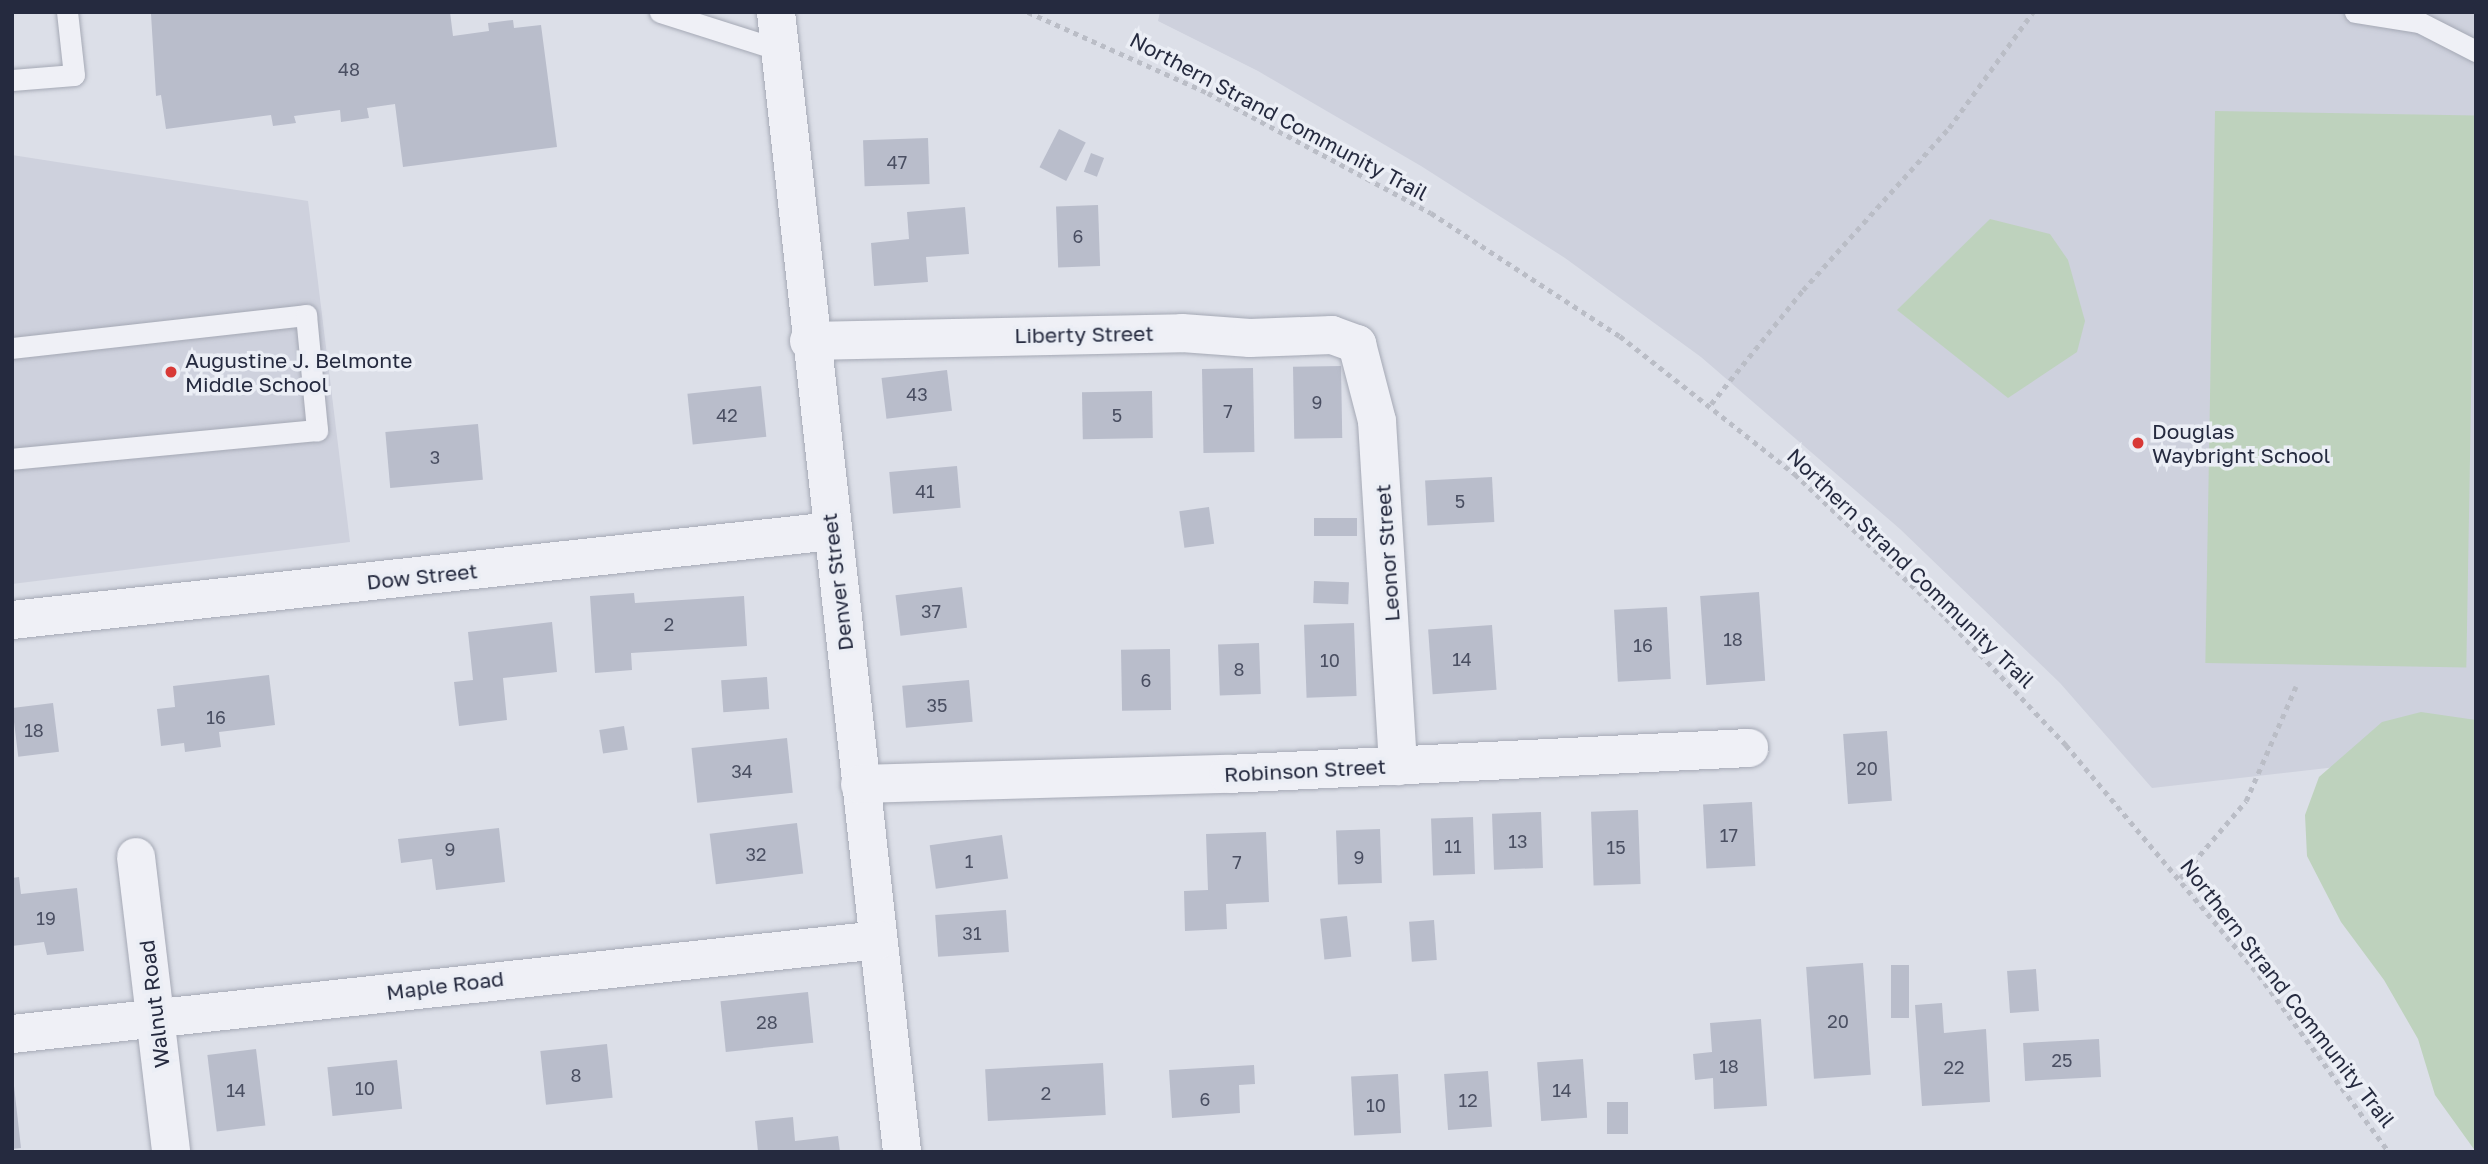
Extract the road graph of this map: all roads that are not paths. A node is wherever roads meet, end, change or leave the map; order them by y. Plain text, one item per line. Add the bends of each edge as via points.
1 (67, 12) edge
2 (660, 12) edge
3 (776, 12) edge
4 (2355, 12) edge
5 (780, 50) junction
6 (2476, 51) edge
7 (12, 80) edge
8 (809, 341) junction
9 (1357, 344) joint
10 (12, 348) edge
11 (12, 459) edge
12 (832, 531) junction
13 (12, 620) edge
14 (1749, 748) dead end
15 (1398, 766) junction
16 (860, 784) junction
17 (136, 857) dead end
18 (878, 940) junction
19 (157, 1018) junction
20 (12, 1034) edge
21 (171, 1152) edge
22 (902, 1152) edge

1 - 7 lane via 74,75
2 - 5 lane
3 - 5 street, Denver Street
4 - 6 lane via 2419,22
5 - 8 street, Denver Street
8 - 9 street, Liberty Street via 1182,333 1250,338 1332,335
8 - 12 street, Denver Street
9 - 15 street, Leonor Street via 1377,421
10 - 11 lane via 306,315 317,430
12 - 13 street, Dow Street
12 - 16 street, Denver Street
14 - 15 street, Robinson Street
15 - 16 street, Robinson Street
16 - 18 street, Denver Street
17 - 19 street, Walnut Road
18 - 19 street, Maple Road
18 - 22 street, Denver Street
19 - 20 street, Maple Road
19 - 21 street, Walnut Road

